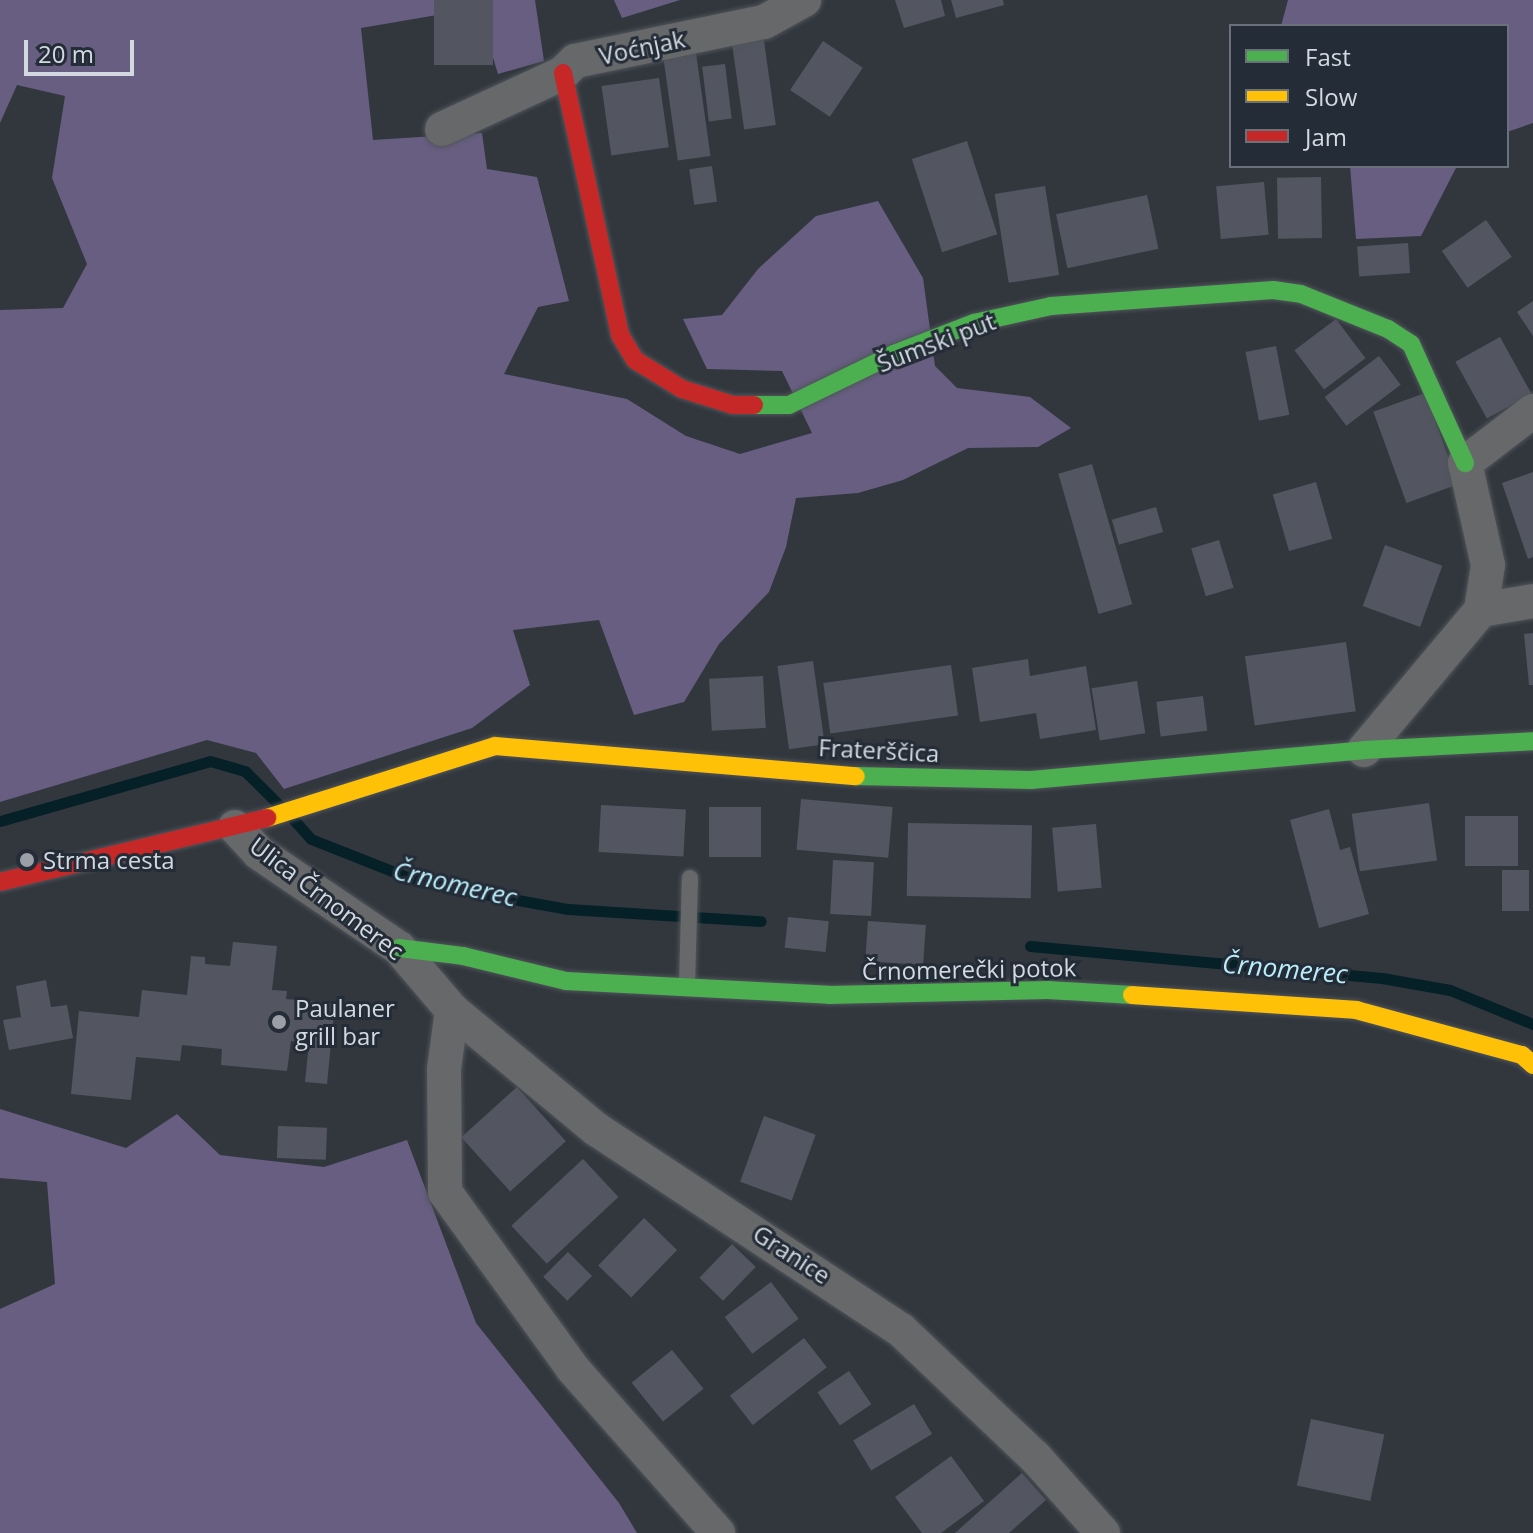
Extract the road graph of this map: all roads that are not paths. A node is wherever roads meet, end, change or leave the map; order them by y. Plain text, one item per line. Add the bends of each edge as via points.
1 (804, 0) edge
2 (563, 73) junction
3 (442, 129) dead end
4 (1533, 411) edge
5 (1465, 463) junction
6 (1533, 601) edge
7 (1481, 610) junction
8 (1533, 741) edge
9 (1364, 750) junction
10 (249, 823) junction
11 (690, 878) dead end
12 (0, 882) edge
13 (399, 948) junction
14 (687, 987) junction
15 (452, 1010) junction
16 (1533, 1065) edge
17 (718, 1533) edge
18 (1103, 1533) edge

1 - 2 street, Voćnjak via 764,22 575,61
2 - 3 street, Voćnjak
2 - 5 street, Šumski put via 622,341 635,360 682,389 733,405 789,405 894,354 974,323 1051,306 1273,290 1301,294 1411,344
4 - 5 street
5 - 7 street, Šumski put via 1488,565
6 - 7 street
7 - 9 street
8 - 9 street, Fraterščica
9 - 10 street, Fraterščica via 1031,780 866,777 495,746
10 - 12 street, Ulica Črnomerec
10 - 13 street, Ulica Črnomerec via 259,853
11 - 14 lane
13 - 14 street, Črnomerečki potok via 463,956 566,981
13 - 15 street, Ulica Črnomerec
14 - 16 street, Črnomerečki potok via 829,995 1048,990 1356,1010 1522,1055
15 - 17 street via 444,1069 440,1177 445,1192 573,1369
15 - 18 street, Granice via 596,1129 901,1330 1035,1457

